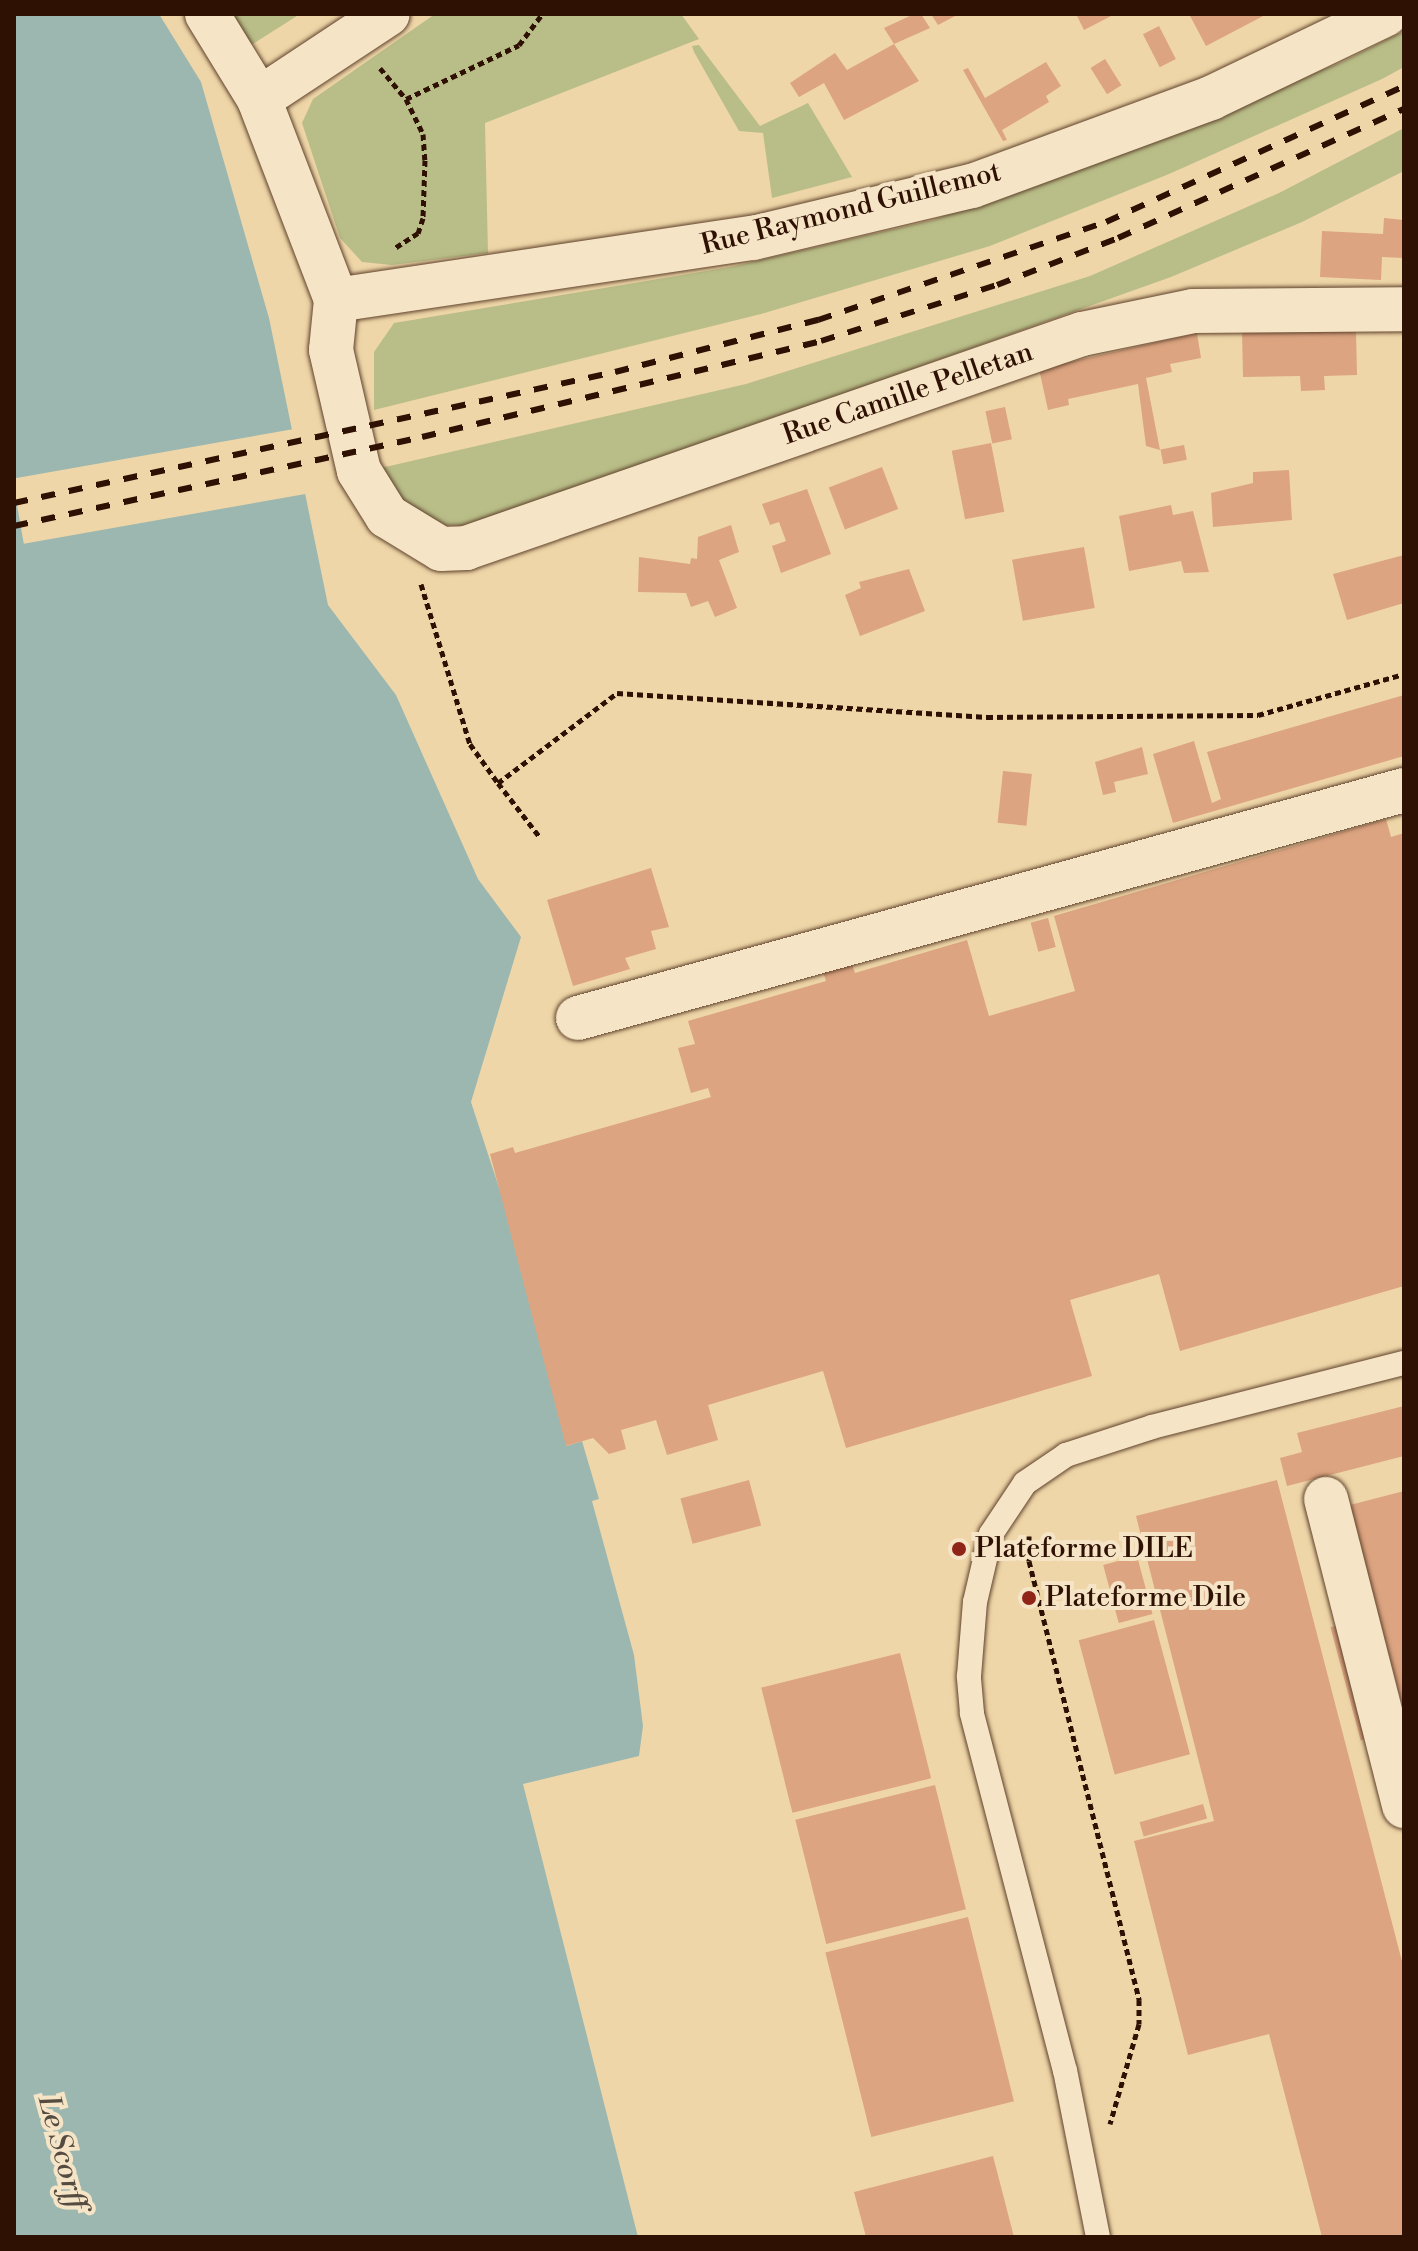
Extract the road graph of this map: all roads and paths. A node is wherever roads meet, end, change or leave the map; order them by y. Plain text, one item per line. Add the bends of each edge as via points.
1 (207, 14) edge
2 (388, 14) edge
3 (542, 14) edge
4 (1386, 14) edge
5 (351, 39) junction
6 (259, 99) junction
7 (406, 99) junction
8 (382, 294) junction
9 (336, 300) junction
10 (1404, 309) edge
11 (424, 557) junction
12 (1404, 674) edge
13 (498, 783) junction
14 (1404, 790) edge
15 (539, 836) dead end
16 (578, 1018) dead end
17 (1404, 1363) edge
18 (1326, 1499) dead end
19 (1032, 1526) dead end
20 (1404, 1806) edge
21 (1108, 2140) dead end
22 (1098, 2237) edge

1 - 6 street
2 - 5 street
3 - 7 path via 519,45
4 - 8 street, Rue Raymond Guillemot via 1211,98 972,186 753,238
5 - 6 street
5 - 7 path
6 - 9 street
7 - 8 path via 423,134 423,218 418,233 389,251 381,265
8 - 9 street, Rue Raymond Guillemot
9 - 11 street via 331,350 359,471 387,516
10 - 11 street, Rue Camille Pelletan via 1193,311 1082,334 466,548
11 - 13 path via 420,581 470,744
12 - 13 path via 1258,715 987,717 617,693
13 - 15 path
14 - 16 street
17 - 22 lane via 1152,1427 1066,1455 1025,1483 991,1534 975,1602 972,1713 1065,2071
18 - 20 street
19 - 21 path via 1029,1561 1139,2000 1139,2024 1114,2097

